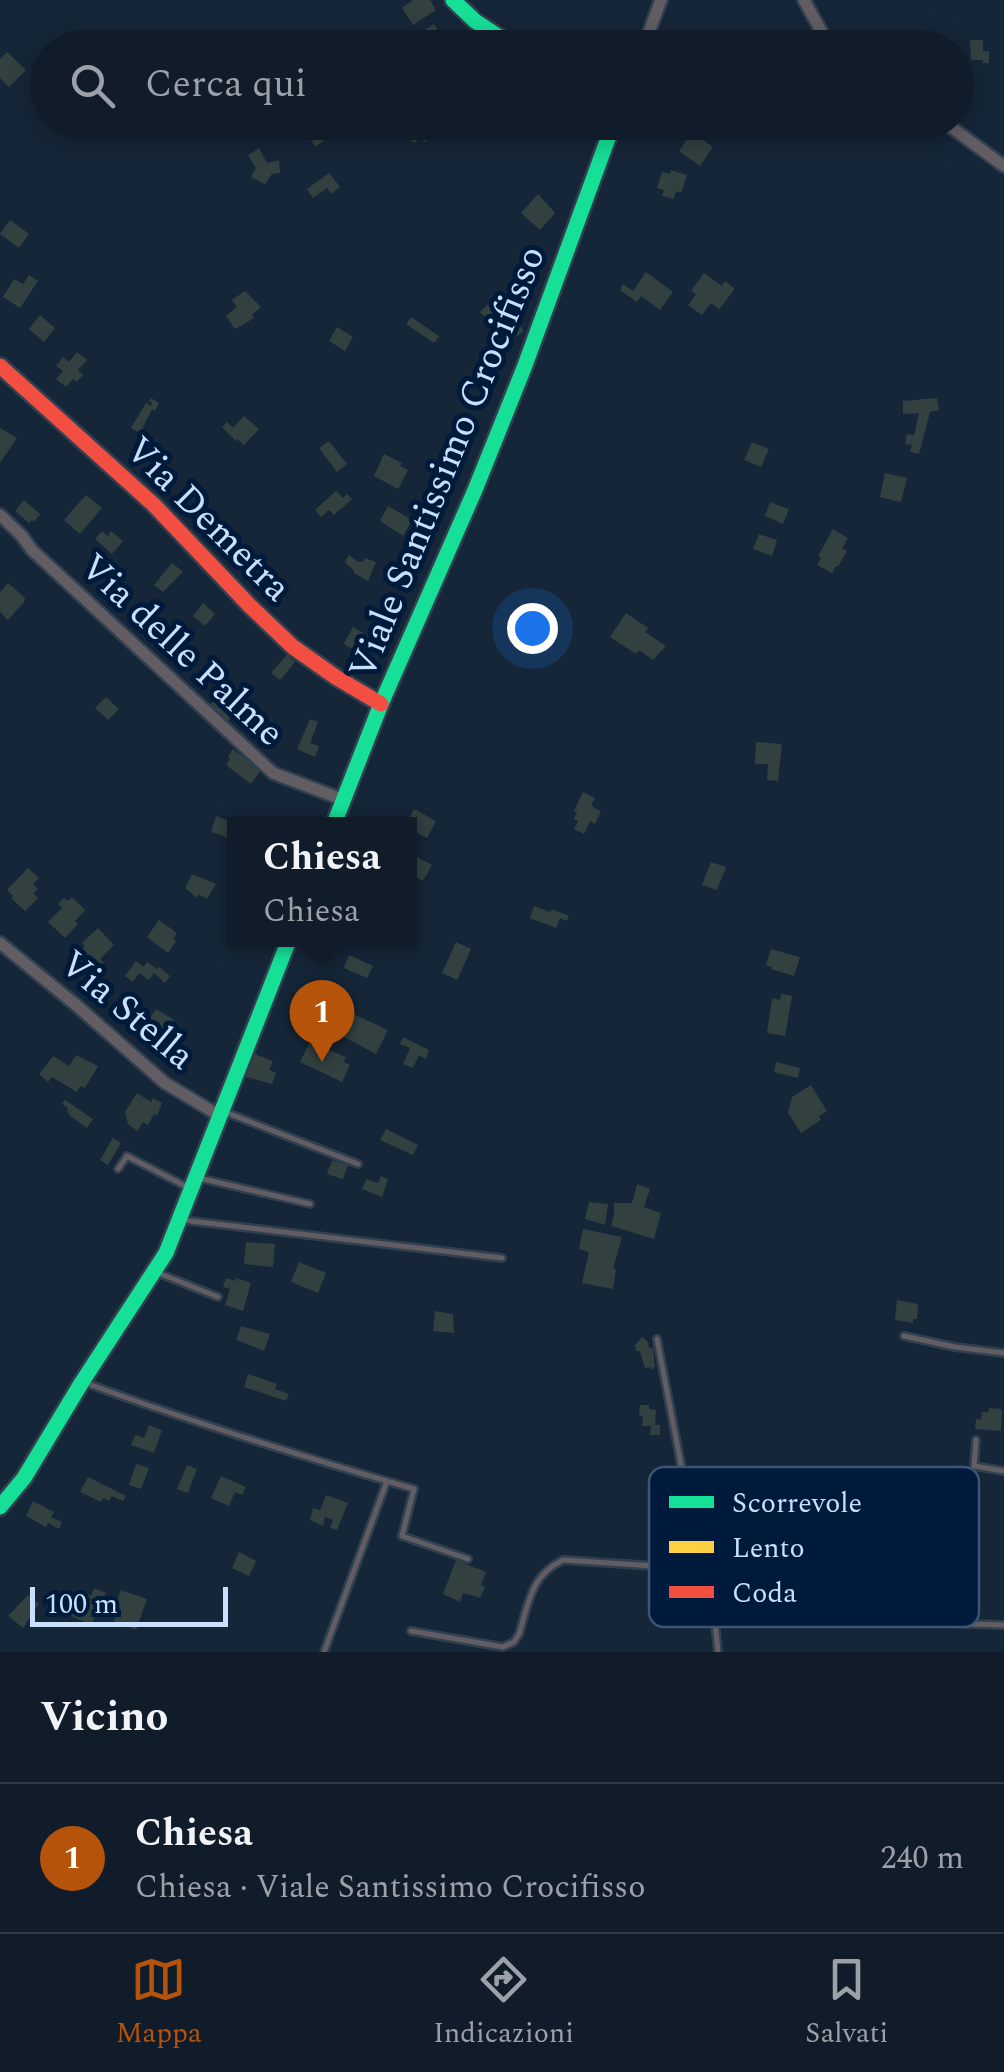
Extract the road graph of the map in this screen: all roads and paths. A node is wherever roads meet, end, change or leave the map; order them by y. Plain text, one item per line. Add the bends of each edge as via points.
1 (453, 0) edge
2 (661, 0) edge
3 (804, 0) edge
4 (489, 30) edge
5 (649, 30) edge
6 (820, 30) edge
7 (607, 140) edge
8 (969, 140) edge
9 (1004, 166) edge
10 (0, 366) edge
11 (0, 515) edge
12 (381, 704) junction
13 (344, 800) junction
14 (337, 817) edge
15 (0, 943) edge
16 (286, 947) edge
17 (221, 1114) junction
18 (358, 1164) dead end
19 (118, 1169) dead end
20 (194, 1183) junction
21 (310, 1204) dead end
22 (180, 1220) junction
23 (502, 1258) dead end
24 (155, 1272) junction
25 (218, 1297) dead end
26 (904, 1336) dead end
27 (657, 1339) dead end
28 (1004, 1353) edge
29 (82, 1382) junction
30 (976, 1440) dead end
31 (681, 1467) edge
32 (1004, 1470) edge
33 (388, 1482) junction
34 (0, 1507) edge
35 (468, 1559) dead end
36 (649, 1566) edge
37 (979, 1624) edge
38 (1004, 1625) edge
39 (716, 1627) edge
40 (411, 1631) dead end
41 (324, 1652) edge
42 (718, 1652) edge

1 - 4 street
2 - 5 street
3 - 6 street
7 - 12 street, Viale Santissimo Crocifisso via 517,386
8 - 9 street
10 - 12 street, Via Demetra via 154,506 293,647
11 - 13 street, Via delle Palme via 272,772
12 - 13 street, Viale Santissimo Crocifisso
13 - 14 street, Viale Santissimo Crocifisso
15 - 17 street, Via Stella via 165,1083
16 - 17 street
17 - 18 lane
17 - 20 street
19 - 20 lane via 127,1156
20 - 21 lane
20 - 22 street
22 - 23 lane
22 - 24 street
24 - 25 lane
24 - 29 street
26 - 28 lane
27 - 31 lane
29 - 33 lane
29 - 34 street
30 - 32 lane via 974,1466
33 - 35 lane via 414,1489 402,1536
33 - 41 lane
36 - 40 lane via 564,1560 550,1566 532,1592 519,1634 504,1647
37 - 38 lane
39 - 42 lane

